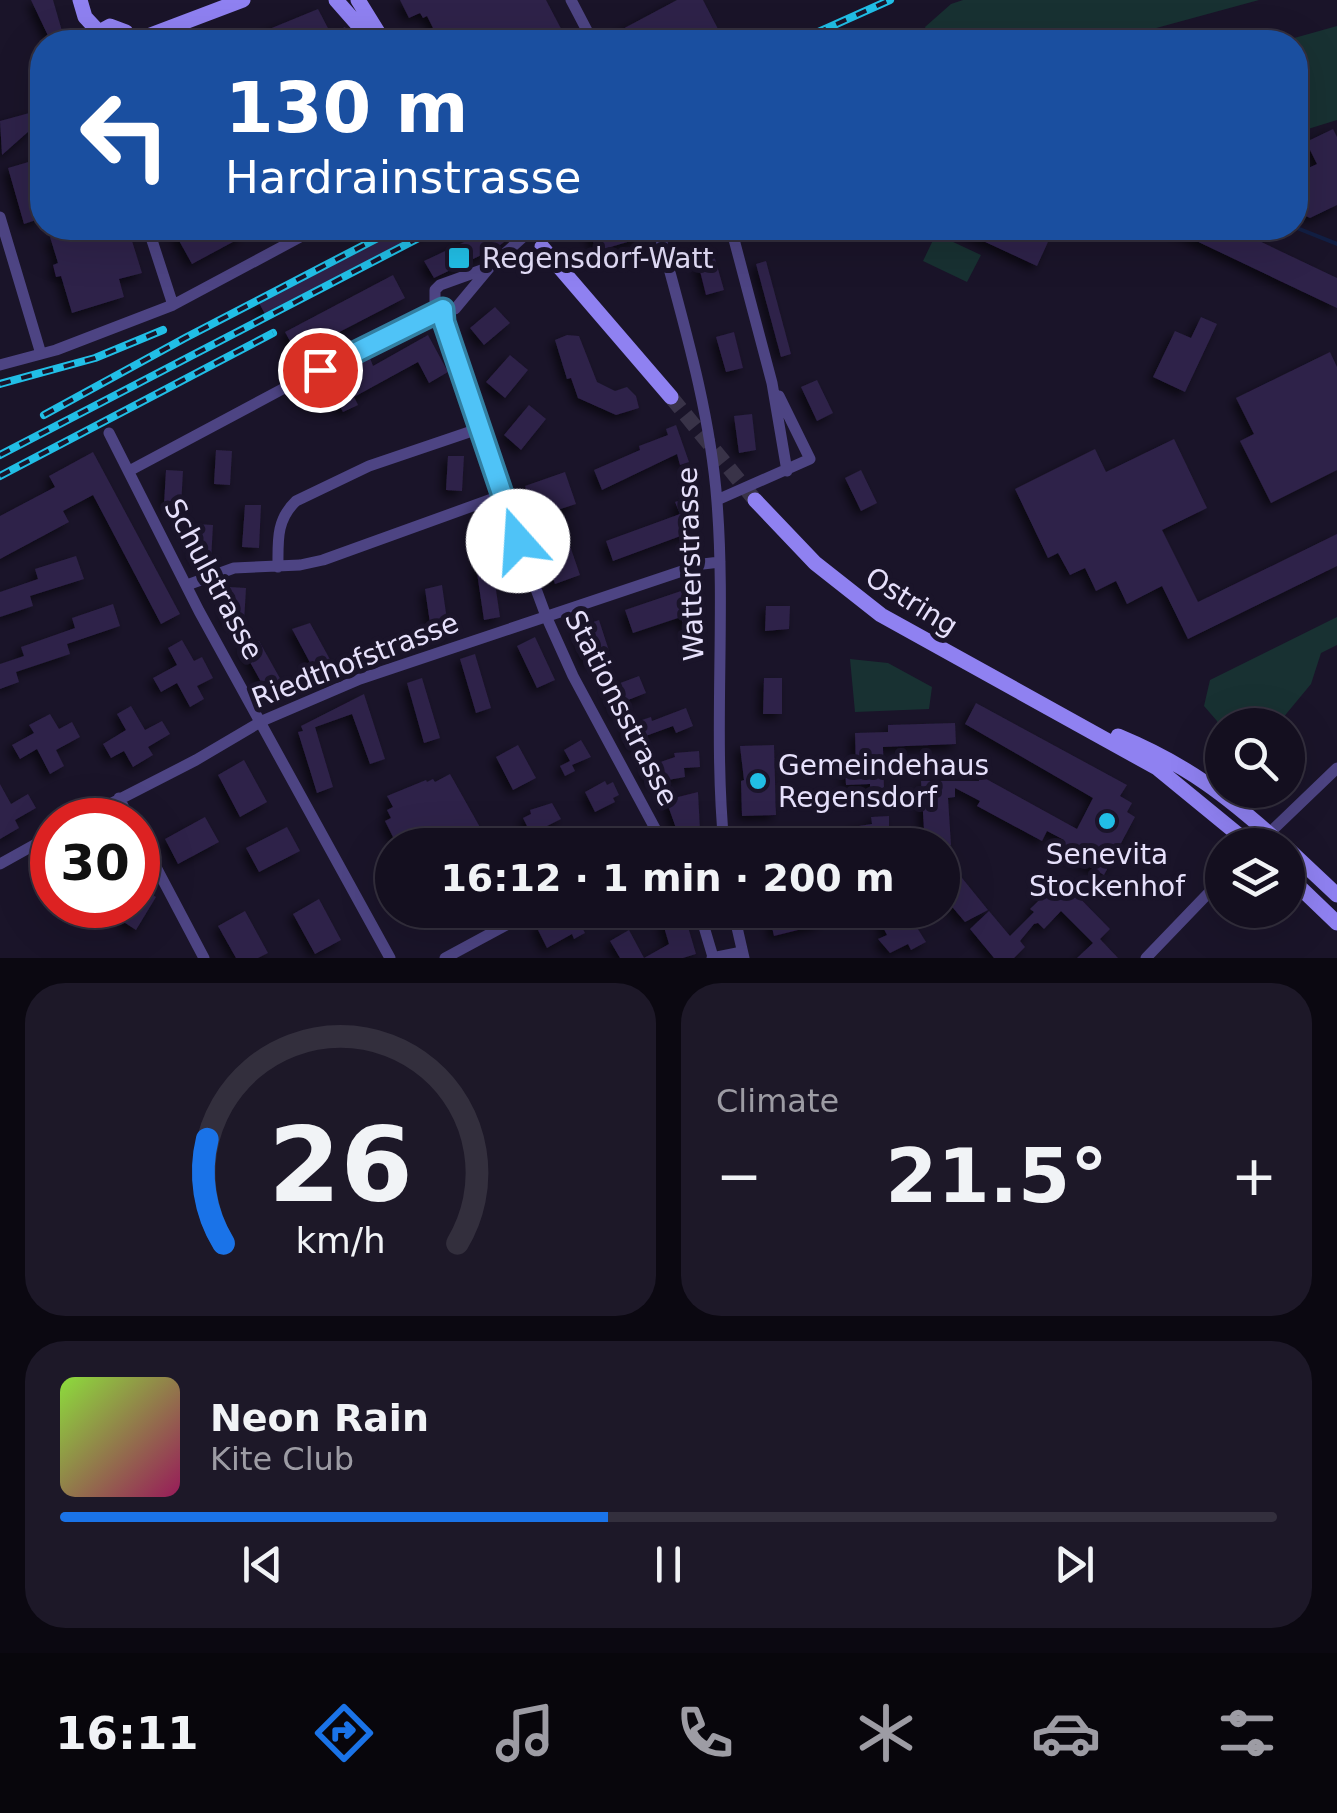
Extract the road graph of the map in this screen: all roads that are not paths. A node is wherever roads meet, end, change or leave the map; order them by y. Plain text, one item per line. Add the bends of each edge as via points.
1 (80, 0) edge
2 (243, 0) edge
3 (336, 0) edge
4 (358, 0) edge
5 (571, 0) edge
6 (92, 30) edge
7 (163, 30) edge
8 (362, 30) edge
9 (377, 30) edge
10 (587, 30) edge
11 (0, 217) edge
12 (152, 240) edge
13 (295, 240) edge
14 (519, 240) edge
15 (661, 240) edge
16 (734, 240) edge
17 (542, 247) dead end
18 (490, 266) junction
19 (174, 305) junction
20 (443, 309) junction
21 (41, 354) junction
22 (0, 365) edge
23 (772, 383) junction
24 (672, 397) tunnel mouth
25 (482, 428) junction
26 (109, 434) dead end
27 (129, 471) junction
28 (787, 471) junction
29 (502, 496) junction
30 (717, 500) junction
31 (755, 500) tunnel mouth
32 (720, 562) junction
33 (278, 567) junction
34 (188, 585) junction
35 (546, 616) junction
36 (262, 722) junction
37 (1337, 768) edge
38 (119, 798) edge
39 (652, 828) edge
40 (723, 828) edge
41 (1241, 828) edge
42 (1273, 828) edge
43 (30, 847) edge
44 (0, 864) edge
45 (1305, 865) edge
46 (160, 875) edge
47 (1305, 892) edge
48 (1337, 895) edge
49 (1205, 897) edge
50 (1337, 923) edge
51 (501, 928) edge
52 (703, 928) edge
53 (737, 928) edge
54 (743, 955) edge
55 (204, 958) edge
56 (390, 958) edge
57 (445, 958) edge
58 (712, 958) edge
59 (1146, 958) edge

1 - 6 main road
2 - 7 main road
3 - 8 main road
4 - 9 main road
5 - 10 street
11 - 21 street
12 - 19 street
13 - 19 street
14 - 18 street
15 - 30 street, Watterstrasse via 708,431
16 - 23 street
17 - 24 main road
18 - 20 street via 464,302
18 - 20 street via 440,285 434,301
19 - 21 street
20 - 25 street, Stationsstrasse
20 - 27 street
21 - 22 street
23 - 28 street
23 - 28 street via 810,458
25 - 29 street, Stationsstrasse
25 - 33 street via 369,466 296,501 278,528
26 - 27 street, Schulstrasse
27 - 34 street, Schulstrasse
28 - 30 street
29 - 33 street via 323,560
29 - 35 street, Stationsstrasse
30 - 32 street, Watterstrasse
31 - 41 main road, Ostring via 815,564 881,615 1157,768
32 - 35 street, Riedthofstrasse
32 - 40 street, Watterstrasse
33 - 34 street via 234,568
34 - 36 street, Schulstrasse
35 - 36 street, Riedthofstrasse via 360,679
35 - 39 street, Stationsstrasse
36 - 38 street, Riedthofstrasse
36 - 56 street, Schulstrasse
37 - 42 street
43 - 44 street
45 - 48 main road, Ostring
46 - 55 street
47 - 50 main road
49 - 59 street
51 - 57 street
52 - 58 street
53 - 54 street
54 - 58 street

